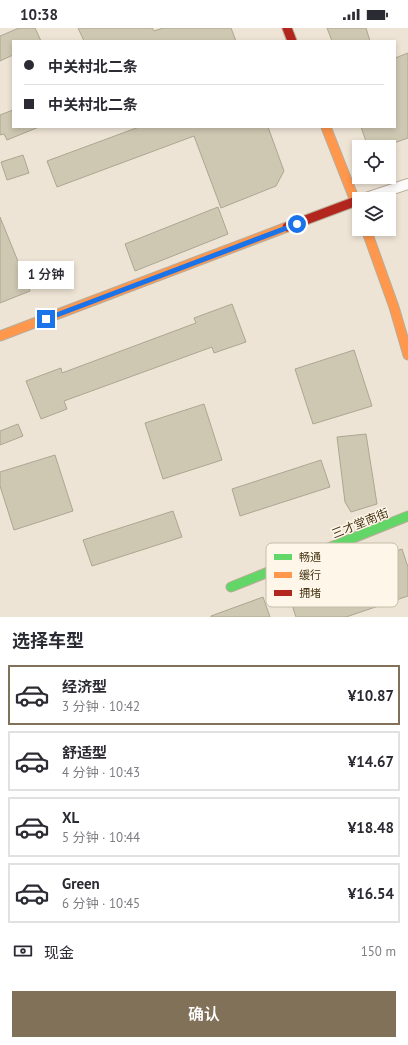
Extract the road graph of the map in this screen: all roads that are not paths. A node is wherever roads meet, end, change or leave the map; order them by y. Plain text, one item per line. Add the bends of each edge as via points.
1 (286, 28) edge
2 (292, 40) edge
3 (326, 128) edge
4 (408, 184) edge
5 (355, 192) edge
6 (384, 192) edge
7 (352, 203) edge
8 (369, 236) edge
9 (0, 336) edge
10 (408, 356) edge
11 (408, 516) edge
12 (341, 543) edge
13 (266, 573) edge
14 (231, 587) dead end

1 - 2 street
3 - 5 street
4 - 6 street
7 - 9 street
8 - 10 street via 394,307
11 - 12 street, 三才堂南街
13 - 14 street, 三才堂南街

